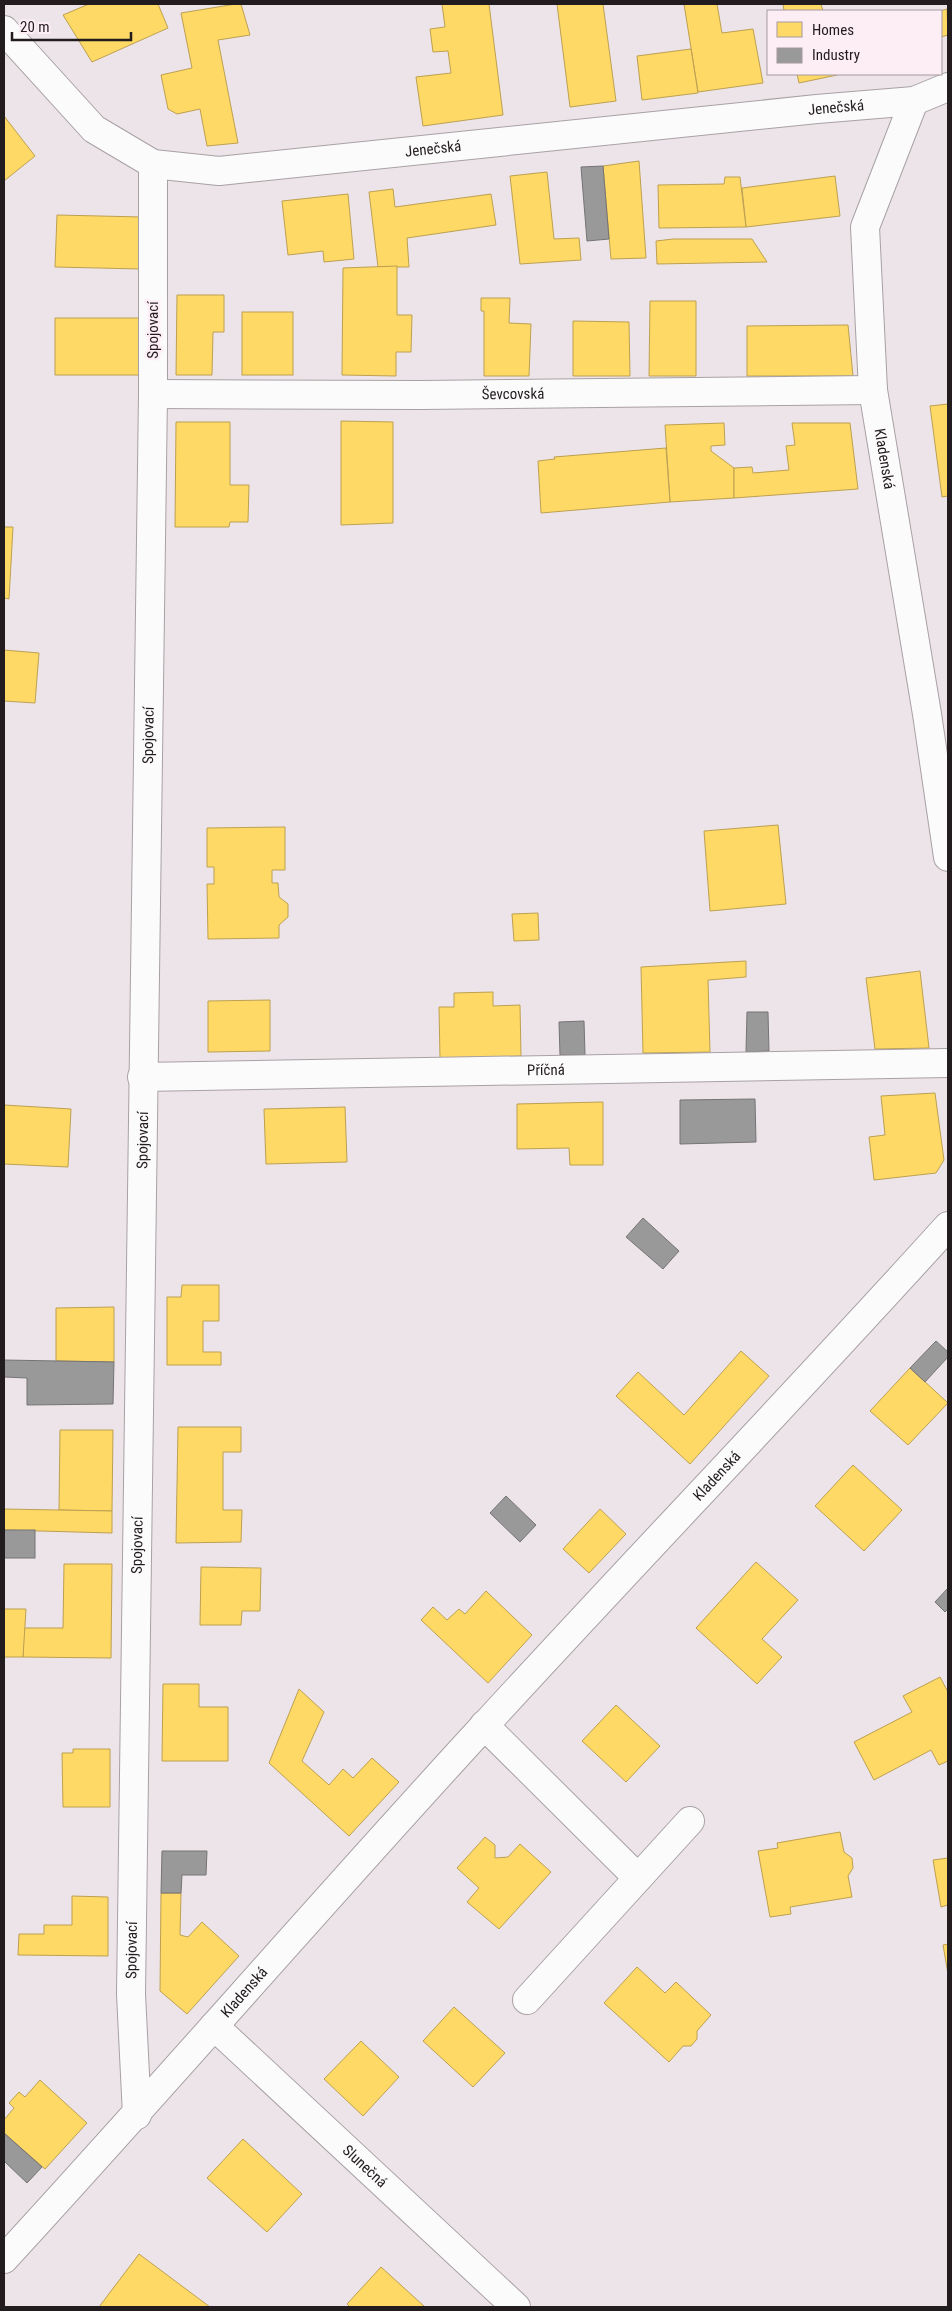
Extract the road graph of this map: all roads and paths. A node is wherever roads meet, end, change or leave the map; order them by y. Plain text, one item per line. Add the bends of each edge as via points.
1 (4, 30) edge
2 (948, 87) edge
3 (914, 101) junction
4 (153, 164) junction
5 (872, 390) junction
6 (153, 394) junction
7 (948, 857) edge
8 (948, 1063) edge
9 (142, 1077) junction
10 (948, 1226) edge
11 (484, 1725) junction
12 (690, 1821) dead end
13 (638, 1878) junction
14 (527, 2000) dead end
15 (214, 2026) junction
16 (137, 2115) junction
17 (4, 2259) edge
18 (516, 2307) edge

1 - 4 street, Jenečská via 94,129
2 - 3 street
3 - 4 street, Jenečská via 219,171
3 - 5 street, Kladenská via 865,227
4 - 6 street, Spojovací
5 - 6 street, Ševcovská
5 - 7 street, Kladenská
6 - 9 street, Spojovací
8 - 9 street, Příčná
9 - 16 street, Spojovací via 131,1994
10 - 11 street, Kladenská
11 - 13 street
11 - 15 street, Kladenská
12 - 13 street
13 - 14 street
15 - 16 street, Kladenská
15 - 18 street, Slunečná
16 - 17 street, Kladenská

